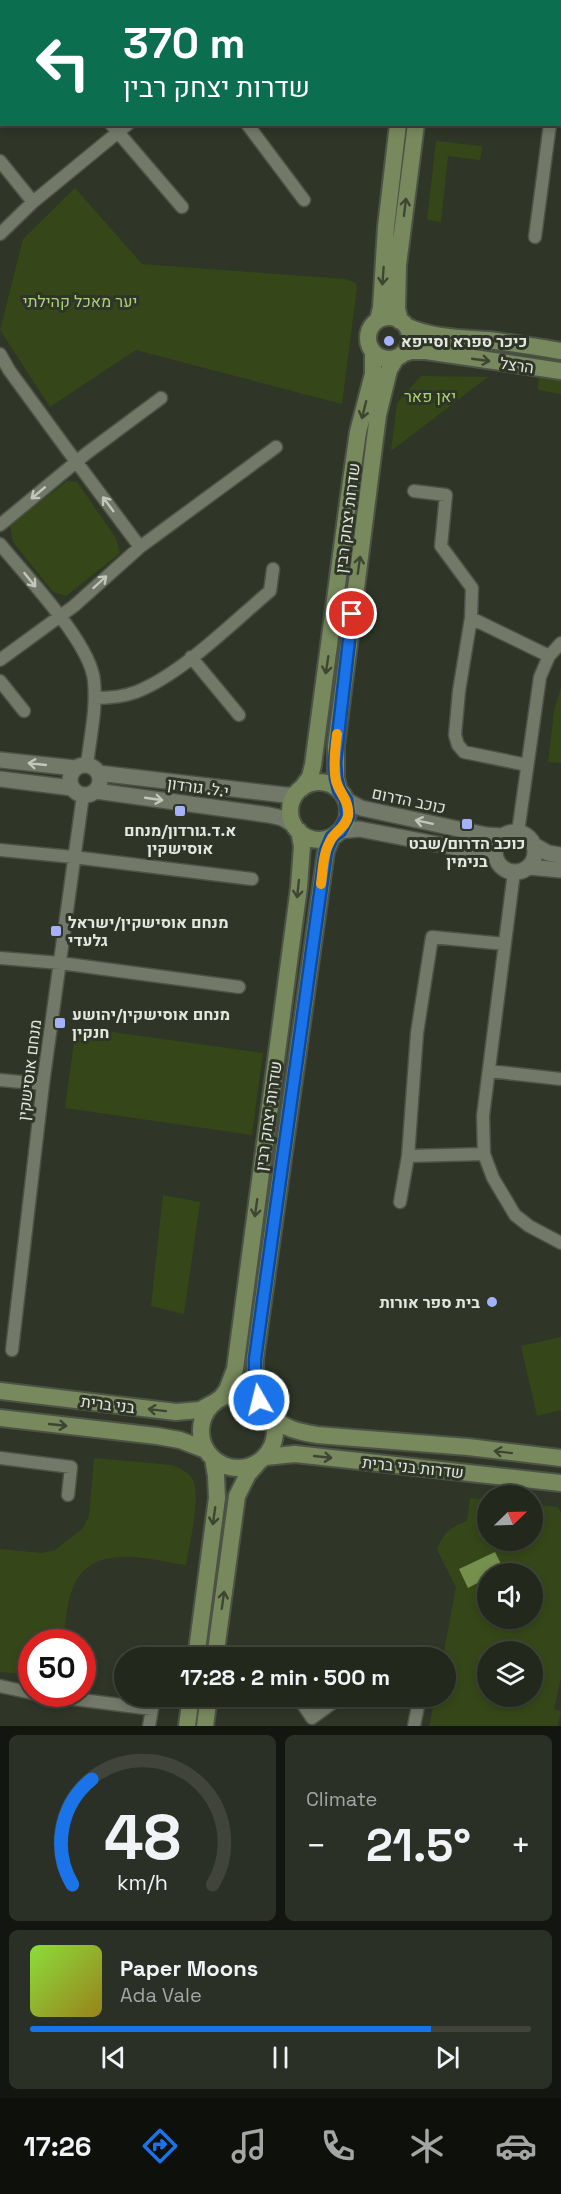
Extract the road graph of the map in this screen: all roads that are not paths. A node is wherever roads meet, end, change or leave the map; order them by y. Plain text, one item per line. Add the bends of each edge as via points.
1 (248, 126) edge
2 (398, 126) edge
3 (416, 126) edge
4 (550, 126) edge
5 (114, 129) edge
6 (0, 161) edge
7 (304, 200) dead end
8 (33, 202) junction
9 (182, 207) dead end
10 (0, 234) edge
11 (535, 237) dead end
12 (378, 320) junction
13 (403, 324) junction
14 (561, 351) edge
15 (373, 352) junction
16 (0, 354) edge
17 (399, 356) junction
18 (561, 371) edge
19 (5, 374) edge
20 (161, 398) dead end
21 (276, 447) dead end
22 (76, 462) junction
23 (414, 491) dead end
24 (0, 525) edge
25 (0, 544) edge
26 (140, 547) junction
27 (273, 569) dead end
28 (59, 616) junction
29 (471, 618) junction
30 (561, 643) edge
31 (549, 656) junction
32 (191, 657) junction
33 (0, 660) edge
34 (0, 681) edge
35 (95, 698) junction
36 (24, 711) dead end
37 (239, 715) dead end
38 (0, 760) edge
39 (527, 765) junction
40 (87, 769) junction
41 (0, 779) edge
42 (298, 791) junction
43 (83, 792) junction
44 (343, 795) junction
45 (296, 828) junction
46 (518, 831) junction
47 (336, 834) junction
48 (502, 836) junction
49 (534, 845) junction
50 (0, 850) edge
51 (561, 855) edge
52 (73, 857) junction
53 (496, 860) junction
54 (529, 867) junction
55 (561, 870) edge
56 (514, 872) junction
57 (252, 879) dead end
58 (505, 944) junction
59 (0, 958) edge
60 (60, 963) junction
61 (239, 987) dead end
62 (489, 1071) junction
63 (561, 1079) edge
64 (0, 1080) edge
65 (43, 1084) junction
66 (484, 1154) junction
67 (408, 1156) junction
68 (400, 1202) dead end
69 (561, 1244) edge
70 (12, 1350) dead end
71 (0, 1391) edge
72 (217, 1400) junction
73 (259, 1400) junction
74 (0, 1418) edge
75 (273, 1418) junction
76 (209, 1454) junction
77 (0, 1458) edge
78 (561, 1458) edge
79 (261, 1461) junction
80 (561, 1483) edge
81 (68, 1495) dead end
82 (197, 1647) edge
83 (216, 1647) edge
84 (0, 1686) edge
85 (18, 1690) edge
86 (96, 1701) edge
87 (189, 1707) edge
88 (208, 1707) edge
89 (305, 1707) edge
90 (327, 1707) edge
91 (418, 1707) edge
92 (149, 1726) edge
93 (187, 1726) edge
94 (205, 1726) edge
95 (414, 1726) edge

1 - 7 street
2 -> 12 main road
13 -> 3 main road via 397,309 398,265
4 - 11 street
5 - 8 street
5 - 9 street
6 - 8 street
8 - 10 street
12 - 13 main road via 389,317
12 - 15 main road via 368,333
13 - 14 main road via 446,338
13 - 17 main road via 410,338
15 - 17 main road via 384,359
15 -> 42 main road, שדרות יצחק רבין via 373,374 358,432 313,765 310,777
16 - 19 street
17 -> 18 main road, הרצל via 426,351
44 -> 17 main road, שדרות יצחק רבין via 336,778 336,746 378,415 389,370
19 - 22 street
20 - 22 street
21 - 26 street
22 -> 24 street
26 -> 22 street
23 - 29 street via 446,495 441,546 472,588
25 -> 28 street
28 -> 26 street
27 - 32 street via 270,591
28 - 33 street
28 - 35 street via 89,663
29 - 31 street
29 - 39 street via 459,691 455,735 458,746 464,752
30 - 31 street
31 - 39 street via 540,677
32 - 35 street via 137,692
32 - 37 street
34 - 36 street
35 - 40 street
40 -> 38 street, י.ל. גורדון
39 - 46 street
40 - 42 street, י.ל. גורדון via 285,795
40 - 43 street via 100,782
40 - 43 street via 69,780
41 - 43 street, י.ל. גורדון
42 - 44 main road via 309,784 325,782
42 - 45 main road via 290,809
43 -> 45 street, י.ל. גורדון via 269,815
43 - 52 street, מנחם אוסישקין
44 - 47 main road via 348,816
48 -> 44 street, כוכב הדרום via 361,808
45 - 47 main road via 315,839
45 -> 72 main road, שדרות יצחק רבין via 302,846 299,886 235,1369 227,1390
46 - 48 street
46 - 49 street
47 - 53 street via 359,829 483,853
47 - 73 main road, שדרות יצחק רבין via 326,851 257,1348 255,1385
48 - 53 street via 495,847
49 - 51 street
49 - 54 street via 535,857
50 - 52 street
52 - 57 street
52 - 60 street, מנחם אוסישקין
53 - 56 street
54 - 55 street
54 - 56 street
56 - 58 street
58 - 62 street
58 - 67 street via 432,937 417,1033
59 - 60 street
60 - 61 street
60 - 65 street, מנחם אוסישקין
62 - 63 street
62 - 66 street via 483,1116
64 - 65 street
65 - 70 street, מנחם אוסישקין
66 - 67 street
66 - 69 street via 515,1215
67 - 68 street
72 -> 71 main road, בני ברית via 200,1410 176,1412
72 - 73 main road via 240,1394
72 - 76 main road via 201,1425 201,1438
73 - 75 main road
74 -> 76 main road, בני ברית via 157,1436 180,1440
78 -> 75 main road, שדרות בני ברית via 317,1435 294,1431
75 - 79 main road via 275,1439
76 - 79 main road via 222,1465 234,1468 246,1468
76 -> 82 main road via 217,1498
77 - 81 street via 71,1467
79 -> 80 main road, שדרות בני ברית via 295,1454
83 -> 79 main road via 237,1496 248,1474
84 - 85 street
86 - 92 street via 152,1709
87 - 93 main road
88 - 94 main road
89 - 90 street via 312,1718
91 - 95 street

